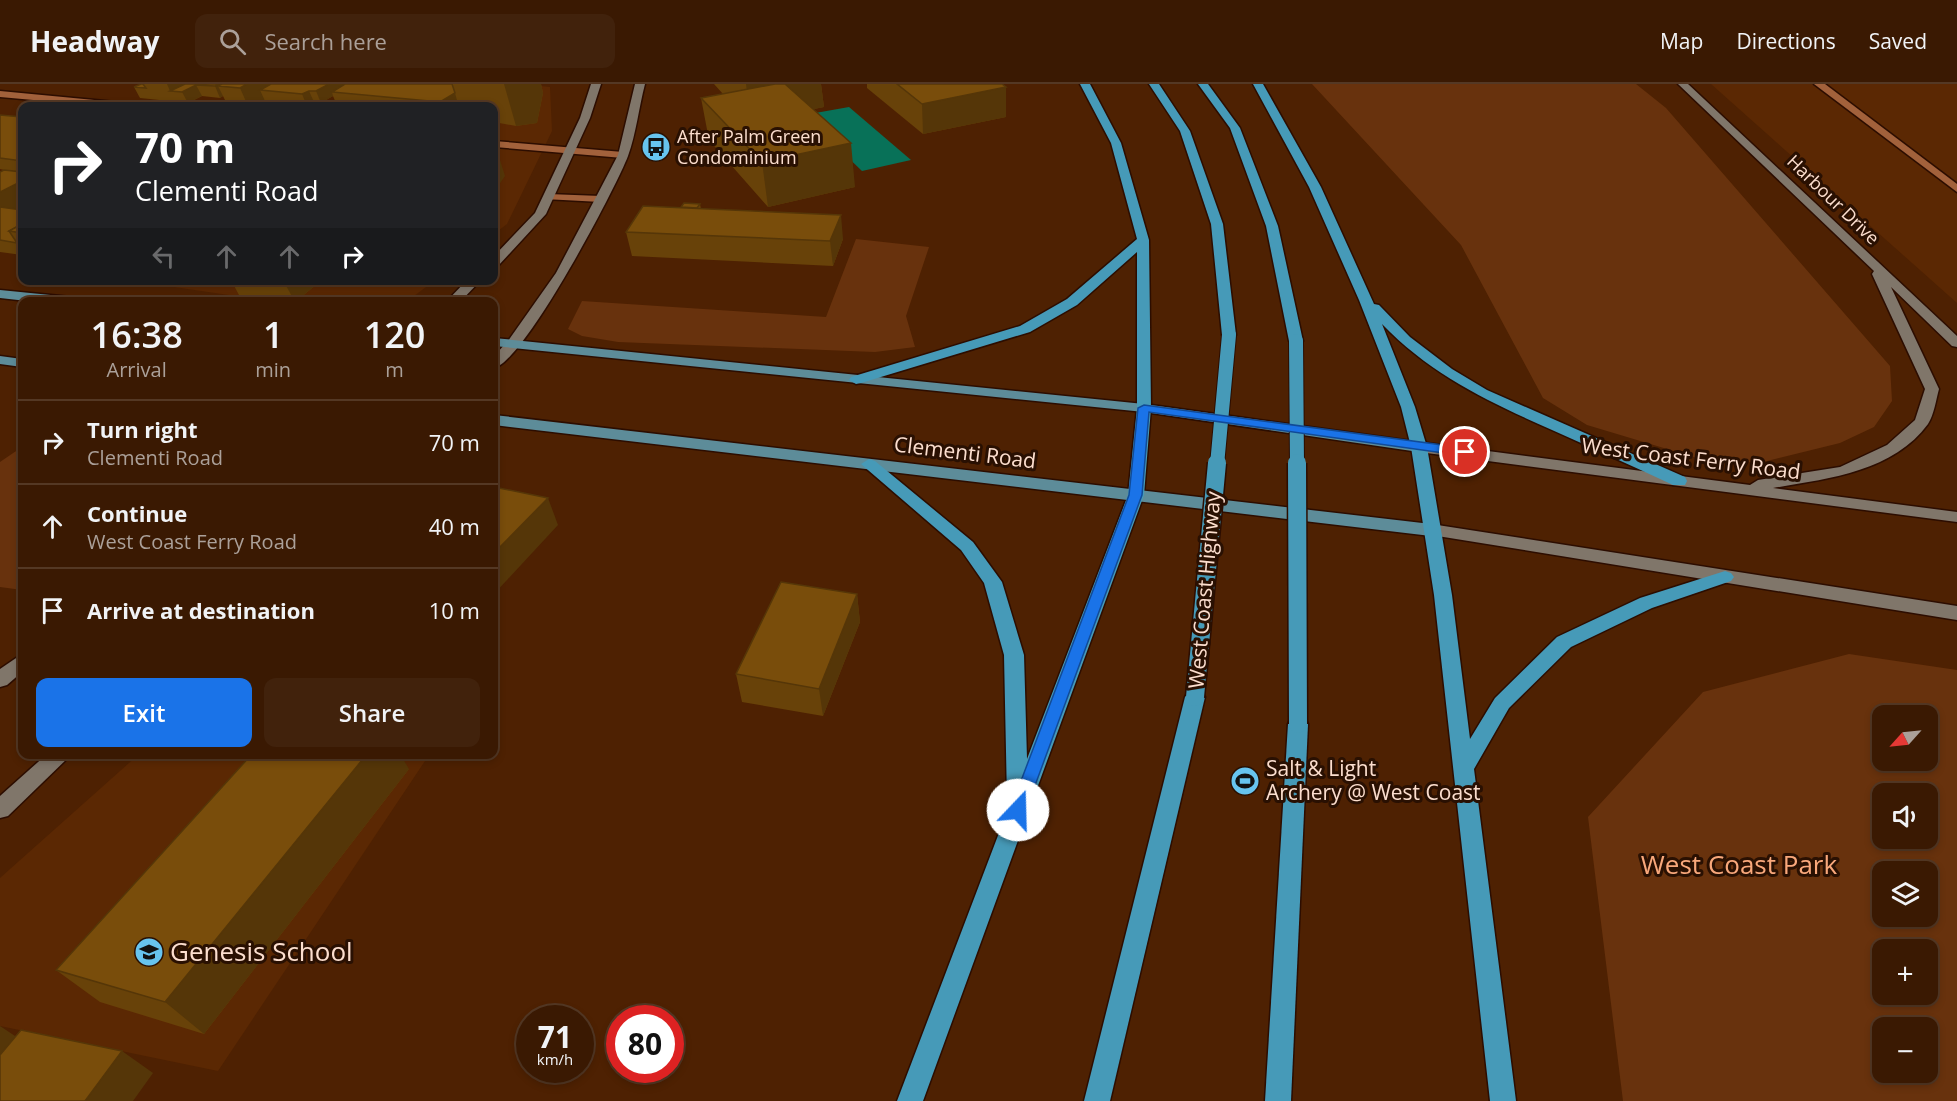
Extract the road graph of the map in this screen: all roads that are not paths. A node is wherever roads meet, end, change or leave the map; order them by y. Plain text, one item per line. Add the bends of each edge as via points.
1 (596, 84) edge
2 (640, 84) edge
3 (1085, 84) edge
4 (1154, 84) edge
5 (1203, 84) edge
6 (1258, 84) edge
7 (1683, 84) edge
8 (1819, 84) edge
9 (0, 94) edge
10 (84, 102) edge
11 (498, 144) edge
12 (570, 151) junction
13 (622, 155) junction
14 (1957, 189) edge
15 (548, 196) junction
16 (601, 199) junction
17 (1143, 240) junction
18 (498, 259) edge
19 (1874, 265) junction
20 (470, 285) edge
21 (0, 294) edge
22 (30, 297) edge
23 (457, 297) edge
24 (1366, 300) junction
25 (498, 342) edge
26 (1957, 343) edge
27 (513, 344) junction
28 (0, 360) edge
29 (498, 360) edge
30 (18, 362) edge
31 (856, 380) junction
32 (1144, 408) junction
33 (498, 420) edge
34 (1419, 447) junction
35 (869, 464) junction
36 (1679, 481) junction
37 (1738, 488) junction
38 (1136, 495) junction
39 (1957, 517) edge
40 (1431, 530) junction
41 (1725, 577) junction
42 (1957, 613) edge
43 (18, 664) edge
44 (0, 680) edge
45 (56, 759) edge
46 (1463, 770) junction
47 (0, 809) edge
48 (1018, 810) junction
49 (910, 1101) edge
50 (1097, 1101) edge
51 (1278, 1101) edge
52 (1503, 1101) edge

1 - 12 main road
2 - 13 main road
3 - 17 highway via 1116,143
4 - 50 highway, West Coast Highway, bridge via 1185,131 1217,224 1229,335 1195,697
5 - 51 highway, bridge via 1235,128 1272,226 1296,341 1298,724
6 - 24 highway via 1315,187
7 - 19 main road, Harbour Drive
8 - 14 street
9 - 10 street
11 - 12 street
12 - 13 street
12 - 15 main road
13 - 16 main road
15 - 16 street
15 - 18 main road via 540,214
16 - 27 main road via 562,273
17 - 31 highway via 1072,302 1025,329
17 - 32 highway
19 - 26 main road, Harbour Drive
19 - 37 main road via 1932,389 1922,422 1893,448 1844,471
20 - 23 main road
21 - 22 main road
24 - 34 highway via 1408,407
24 - 36 highway via 1405,340 1482,393
25 - 27 main road
27 - 29 main road
27 - 31 main road
28 - 30 main road
31 - 32 main road
32 - 34 main road
32 - 38 highway
33 - 35 main road, Clementi Road
34 - 36 main road, West Coast Ferry Road
34 - 40 highway
35 - 38 main road, Clementi Road
35 - 48 highway via 968,546 993,582 1014,655
36 - 37 main road, West Coast Ferry Road
37 - 39 main road, West Coast Ferry Road
38 - 40 main road, Clementi Road
38 - 48 highway
40 - 41 main road
40 - 46 highway via 1443,596
41 - 42 main road
41 - 46 highway via 1646,603 1564,642 1502,703
43 - 44 main road
45 - 47 main road
46 - 52 highway
48 - 49 highway

